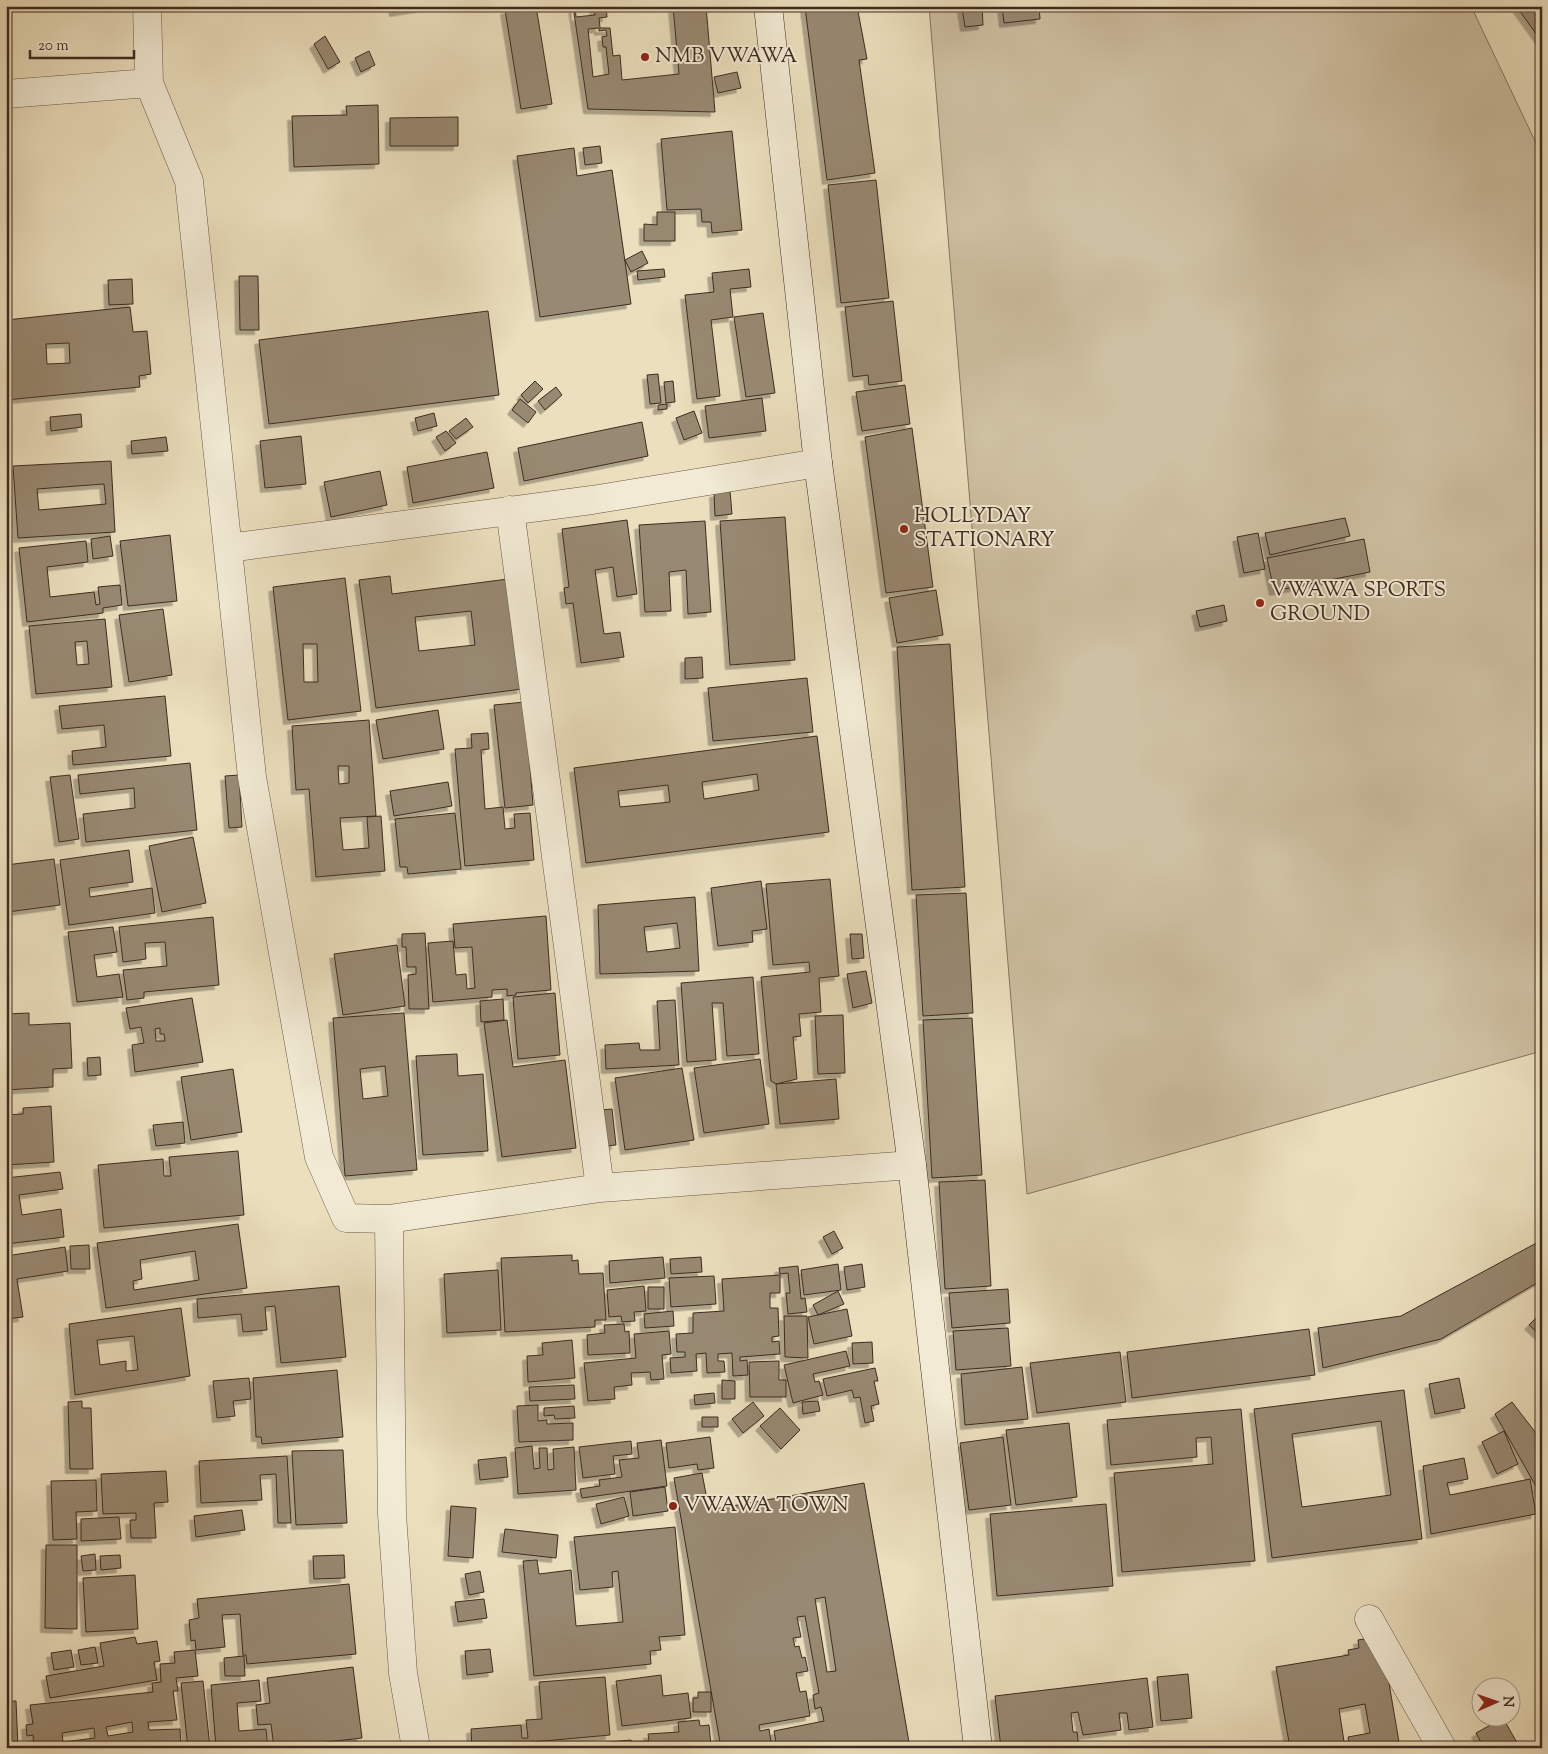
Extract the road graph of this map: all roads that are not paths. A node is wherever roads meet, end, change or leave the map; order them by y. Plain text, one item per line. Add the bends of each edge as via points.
1 (146, 6) edge
2 (768, 6) edge
3 (149, 84) junction
4 (6, 94) edge
5 (818, 463) junction
6 (510, 510) junction
7 (228, 548) junction
8 (912, 1165) junction
9 (600, 1188) junction
10 (389, 1219) junction
11 (1369, 1619) dead end
12 (416, 1748) edge
13 (978, 1748) edge
14 (1442, 1748) edge

1 - 3 street
2 - 5 street
3 - 4 street
3 - 7 street via 188,181
5 - 6 street
5 - 8 street
6 - 7 street
6 - 9 street
7 - 10 street via 252,777 320,1157 346,1218
8 - 9 street
8 - 13 street
9 - 10 street
10 - 12 street via 392,1514 403,1673
11 - 14 street

